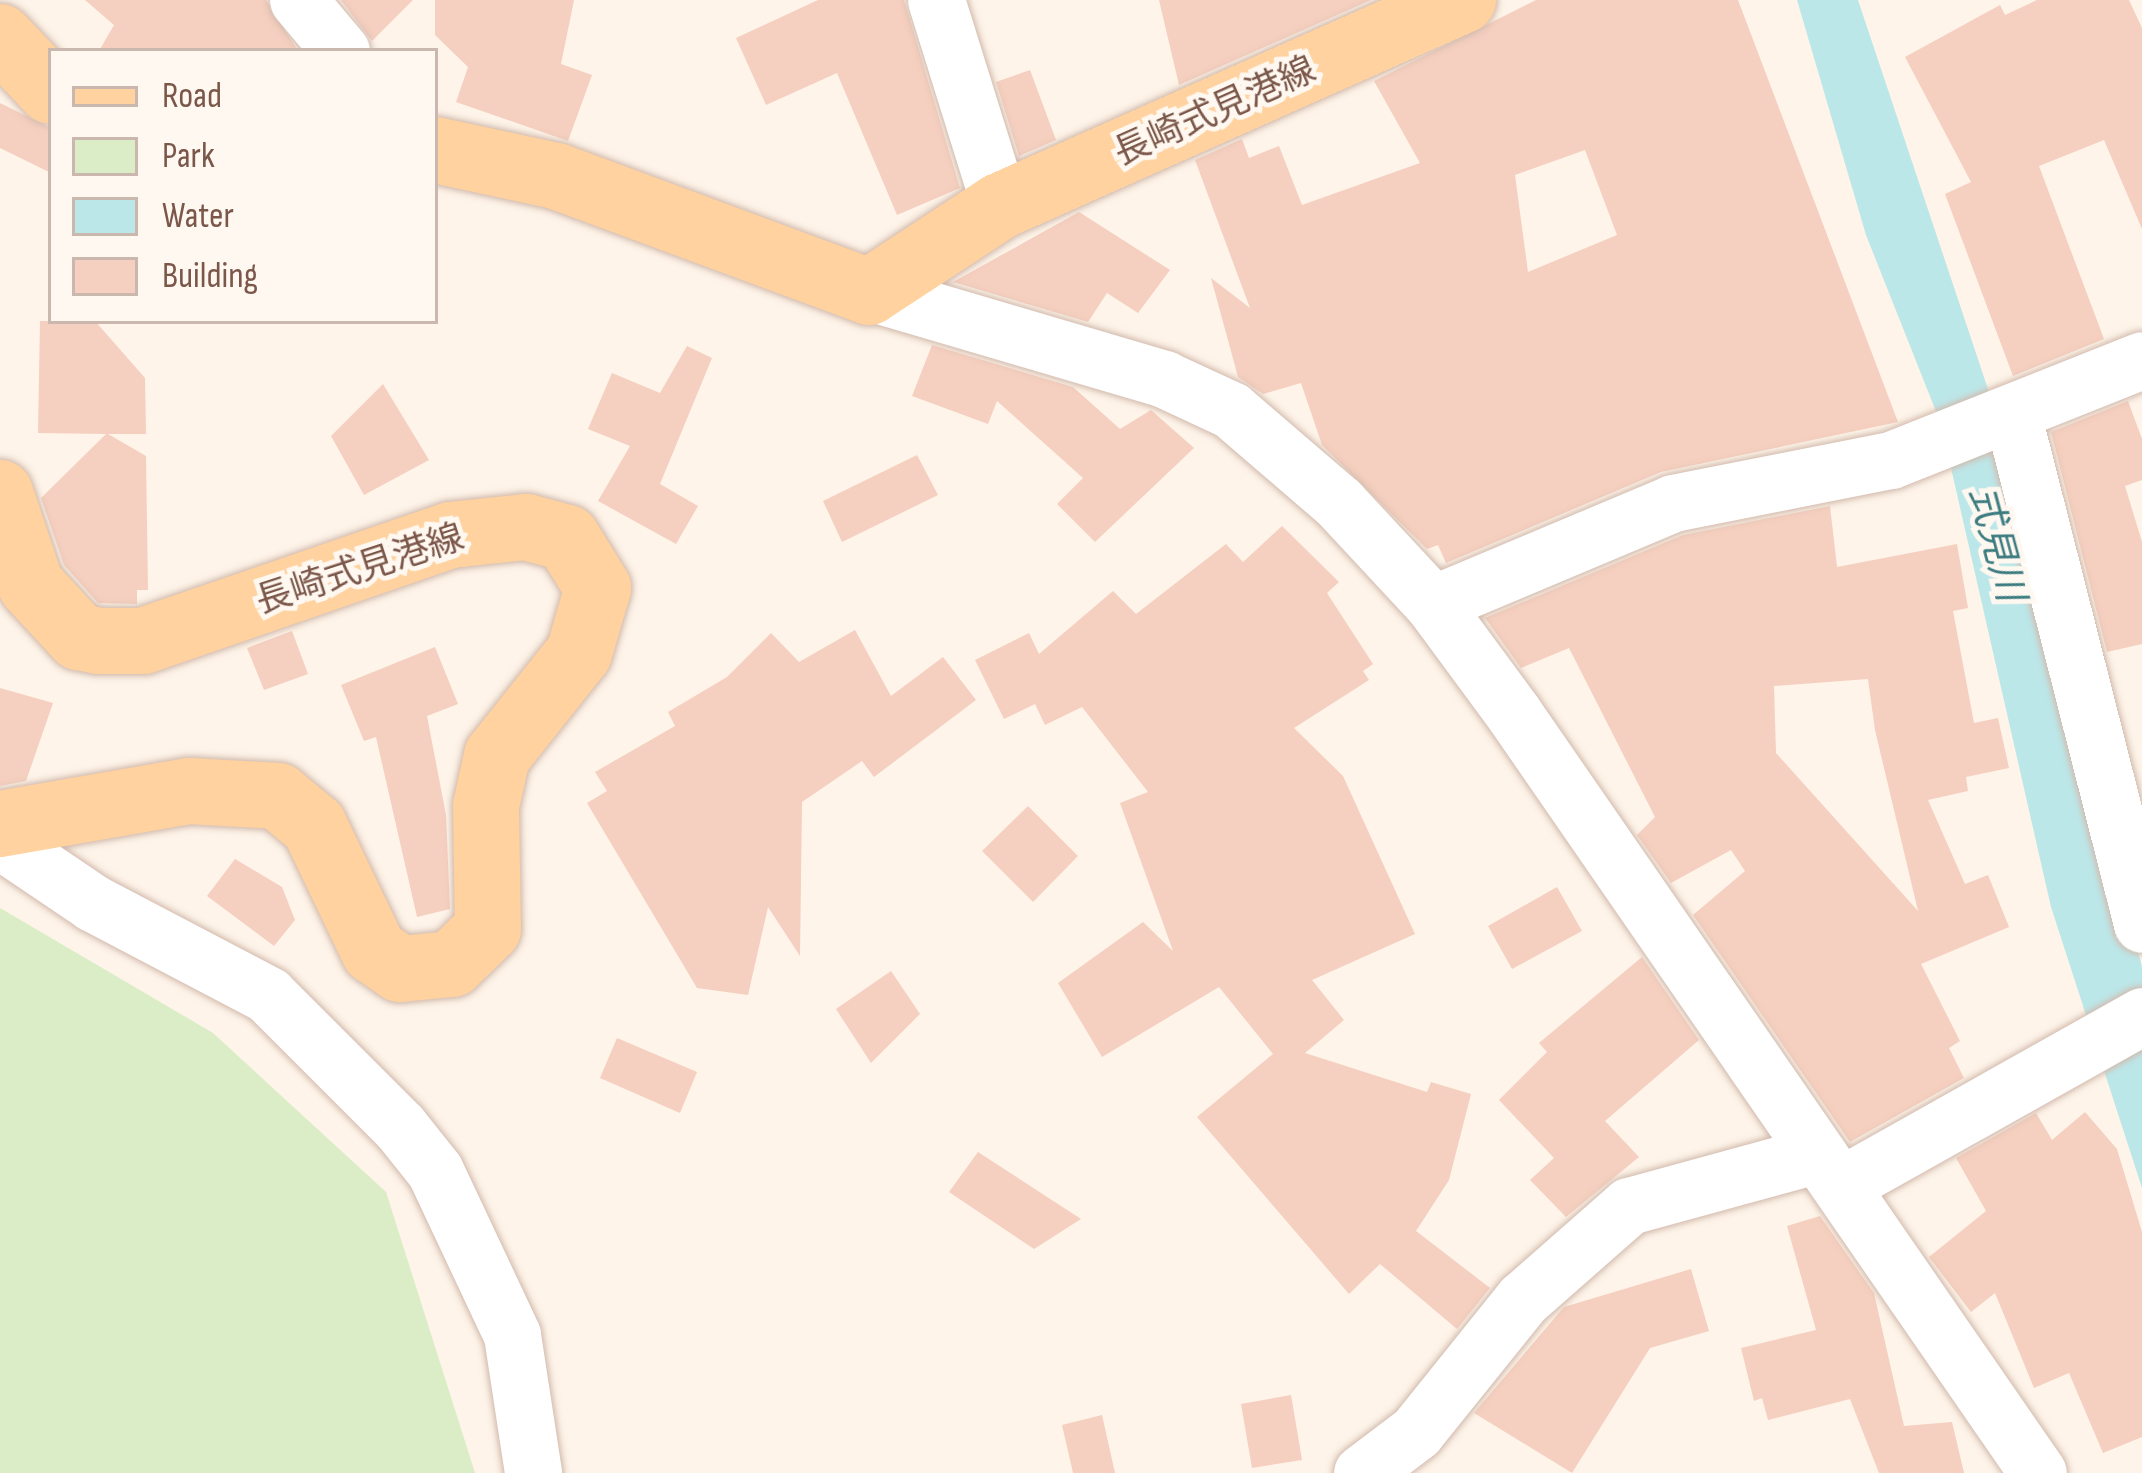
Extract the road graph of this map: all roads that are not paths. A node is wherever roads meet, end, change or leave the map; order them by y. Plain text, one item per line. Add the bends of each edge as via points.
1 (298, 0) edge
2 (936, 0) edge
3 (1463, 0) edge
4 (0, 37) edge
5 (338, 48) edge
6 (48, 89) edge
7 (438, 151) edge
8 (1000, 206) junction
9 (869, 292) junction
10 (2142, 360) edge
11 (2006, 420) junction
12 (0, 493) edge
13 (1433, 604) junction
14 (0, 824) edge
15 (0, 840) edge
16 (2142, 924) edge
17 (2142, 1016) edge
18 (1827, 1170) junction
19 (533, 1473) edge
20 (1362, 1473) edge
21 (2038, 1473) edge

1 - 5 street
2 - 8 street
3 - 8 main road, 長崎式見港線
4 - 6 main road
7 - 9 main road via 556,176
8 - 9 main road, 長崎式見港線
9 - 13 street via 1164,379 1231,410 1287,452
10 - 11 street
11 - 13 street via 1929,448 1673,503
11 - 16 street
12 - 14 main road, 長崎式見港線 via 31,585 79,637 99,641 143,641 451,535 526,527 567,538 598,588 579,653 497,756 486,806 488,929 452,964 400,968 374,951 314,826 278,796 188,791
13 - 18 street
15 - 19 street via 93,903 268,995 400,1127 435,1171 512,1335
17 - 18 street
18 - 20 street via 1629,1206 1522,1299 1417,1432
18 - 21 street

